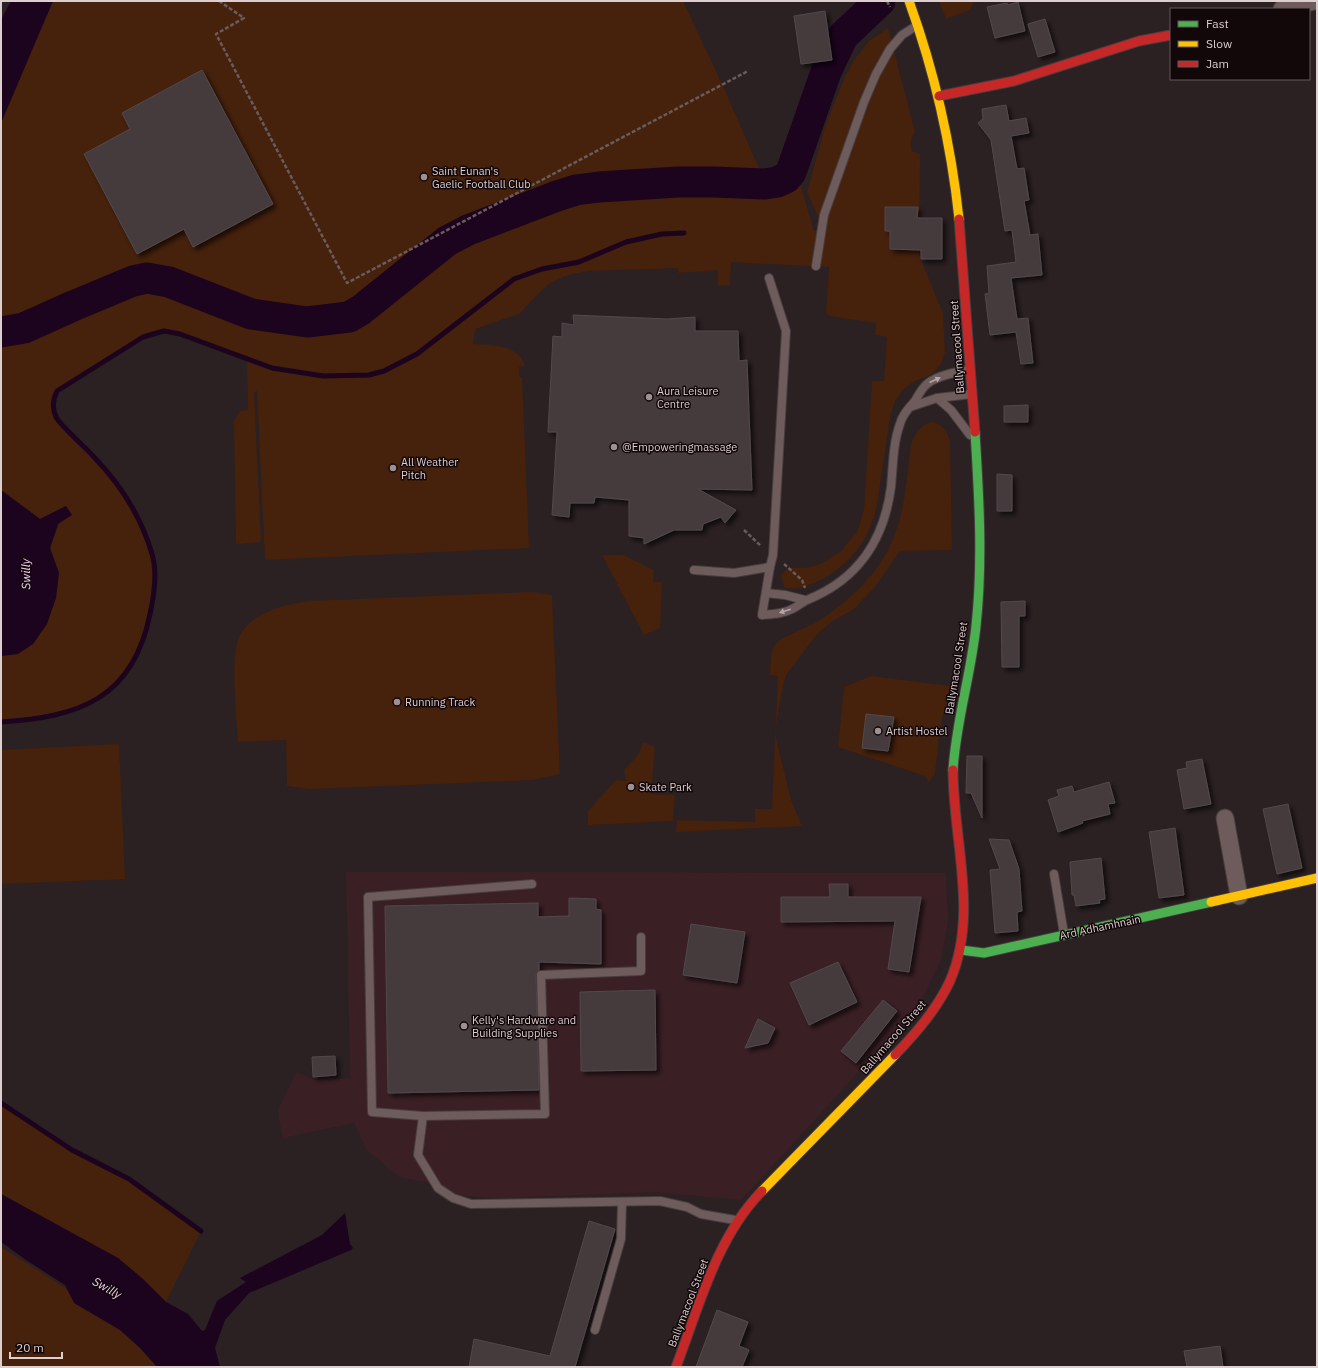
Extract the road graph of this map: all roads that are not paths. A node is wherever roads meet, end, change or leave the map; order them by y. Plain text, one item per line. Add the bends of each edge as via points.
1 (909, 1) edge
2 (1314, 1) edge
3 (1286, 8) edge
4 (919, 25) junction
5 (1170, 35) edge
6 (939, 96) junction
7 (816, 266) dead end
8 (769, 278) dead end
9 (971, 369) junction
10 (972, 394) junction
11 (937, 398) junction
12 (910, 407) junction
13 (975, 442) junction
14 (770, 568) junction
15 (694, 570) dead end
16 (766, 593) junction
17 (808, 600) junction
18 (1225, 818) dead end
19 (1054, 874) dead end
20 (1317, 878) edge
21 (532, 884) dead end
22 (1239, 896) junction
23 (1064, 935) junction
24 (641, 936) dead end
25 (961, 950) junction
26 (423, 1116) junction
27 (622, 1202) junction
28 (736, 1220) junction
29 (595, 1330) dead end
30 (676, 1367) edge

1 - 4 main road, Ballymacool Street
2 - 3 street
4 - 6 main road, Ballymacool Street via 929,52
4 - 7 lane via 902,35 890,49 864,102 824,215
5 - 6 main road via 1138,41 1014,81
6 - 9 main road, Ballymacool Street via 958,204
8 - 14 lane via 786,331 773,555
9 - 10 main road, Ballymacool Street
12 -> 9 lane via 927,384 947,374
10 - 11 lane
10 - 13 main road, Ballymacool Street
11 - 12 lane
11 - 13 lane via 951,410
12 - 17 lane via 900,423 887,510 873,547 839,584
13 - 25 main road, Ballymacool Street via 979,538 978,608 953,768 953,799 965,902
14 - 15 lane via 734,573
14 - 16 lane
16 - 17 lane
17 -> 16 lane via 783,613 762,615
18 - 22 street
19 - 23 lane
20 - 22 main road, Ard Adhamhnain
21 - 26 lane via 368,897 372,1112
22 - 23 main road, Ard Adhamhnain
23 - 25 main road, Ard Adhamhnain via 984,953
24 - 26 lane via 641,971 542,975 545,1114
25 - 28 main road, Ballymacool Street via 949,984 933,1010 892,1058 763,1188
26 - 27 lane via 418,1155 438,1188 453,1198 471,1204
27 - 28 lane via 660,1201 687,1207 701,1214
27 - 29 lane via 621,1239
28 - 30 main road, Ballymacool Street

